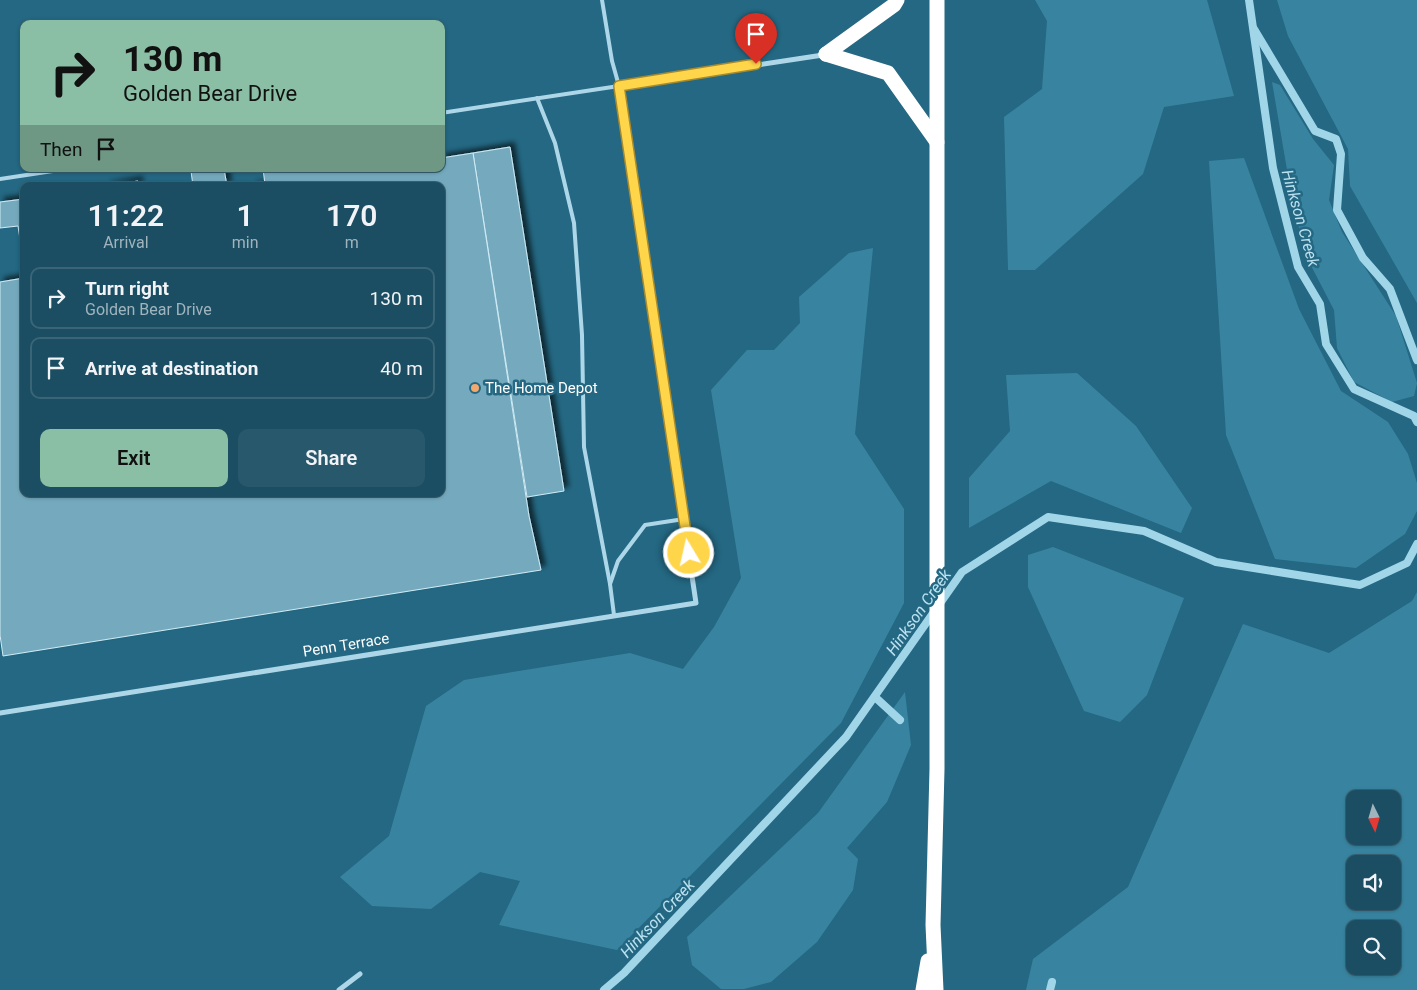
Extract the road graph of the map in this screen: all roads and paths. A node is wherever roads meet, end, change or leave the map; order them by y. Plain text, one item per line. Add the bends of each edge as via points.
1 (602, 0) edge
2 (897, 0) edge
3 (937, 0) edge
4 (826, 54) junction
5 (619, 86) junction
6 (537, 98) junction
7 (445, 112) edge
8 (937, 142) junction
9 (46, 172) edge
10 (0, 179) edge
11 (684, 519) junction
12 (610, 584) junction
13 (614, 616) junction
14 (0, 713) edge
15 (933, 925) junction
16 (360, 974) dead end
17 (339, 990) edge
18 (923, 990) edge
19 (936, 990) edge

1 - 5 lane
2 - 4 highway via 894,6
3 - 8 highway
4 - 5 street
4 - 8 highway via 888,73
5 - 6 lane
5 - 11 street
6 - 7 lane
6 - 12 lane via 555,143 574,223 582,335 584,447
8 - 15 highway via 937,769
9 - 10 lane
11 - 12 lane via 645,525 618,561
11 - 13 street, Penn Terrace via 696,603
12 - 13 lane
13 - 14 street, Penn Terrace
15 - 18 highway
15 - 19 highway
16 - 17 street

